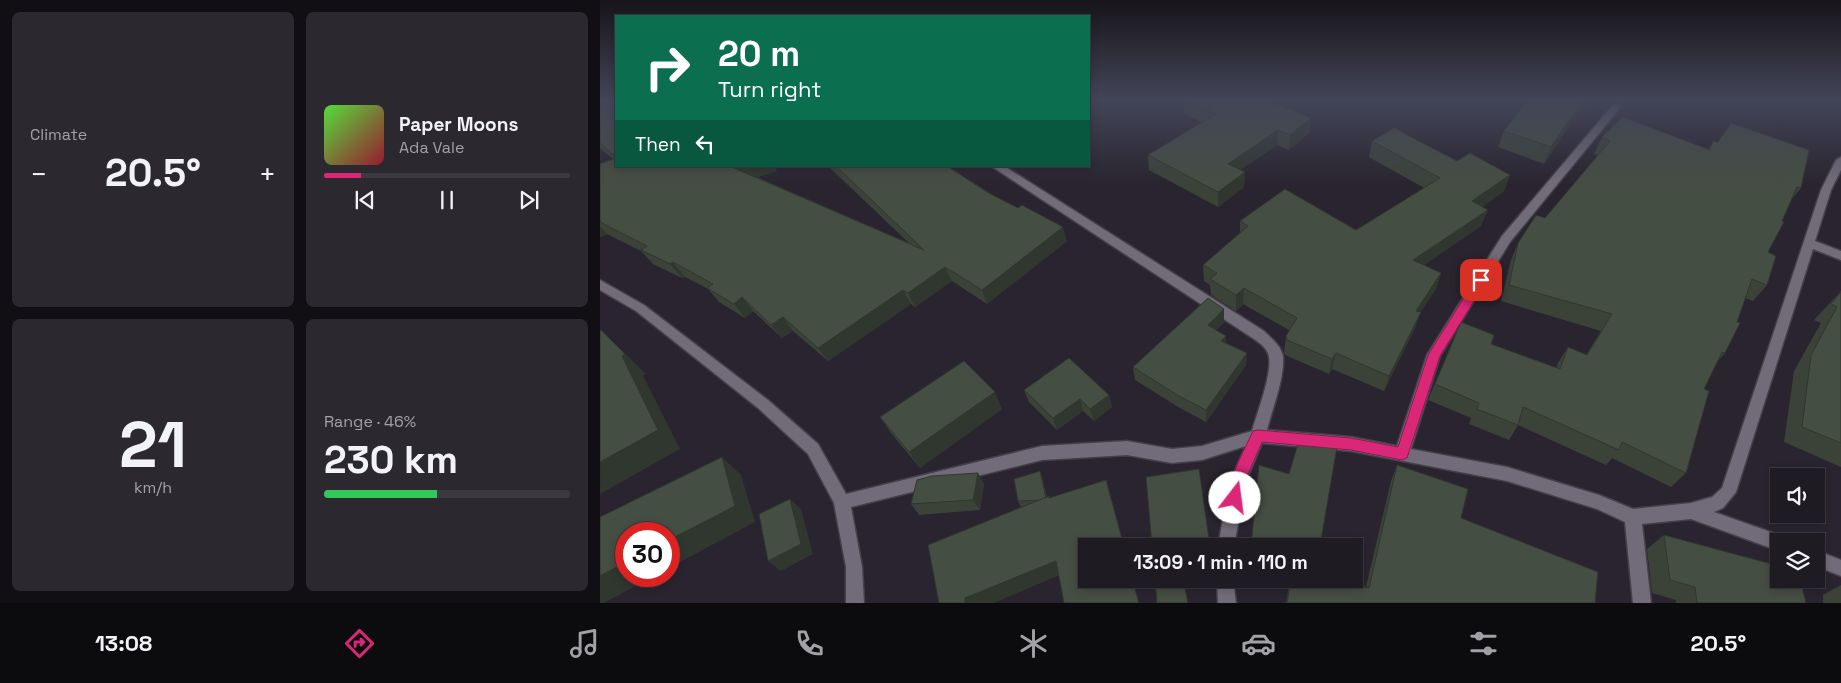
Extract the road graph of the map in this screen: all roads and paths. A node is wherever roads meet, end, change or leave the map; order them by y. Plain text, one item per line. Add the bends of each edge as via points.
1 (1598, 128) edge
2 (1841, 160) edge
3 (998, 167) edge
4 (1809, 243) junction
5 (1841, 256) edge
6 (600, 284) edge
7 (1258, 436) junction
8 (1402, 454) junction
9 (842, 502) junction
10 (1690, 510) junction
11 (1633, 517) junction
12 (1227, 538) edge
13 (1770, 540) edge
14 (1825, 562) edge
15 (1841, 568) edge
16 (1226, 588) edge
17 (855, 603) edge
18 (1227, 603) edge
19 (1642, 603) edge

1 - 8 street via 1506,239 1434,355
2 - 4 street via 1826,190
3 - 7 street via 1096,228 1269,344 1276,355 1275,372
4 - 5 street
4 - 10 street via 1728,492 1717,503
6 - 9 street via 640,308 763,404 813,450
7 - 8 street via 1351,444
7 - 9 street via 1202,453 1172,456 1128,448 1042,453
7 - 12 street via 1238,481
8 - 11 street via 1508,474 1599,502
9 - 17 street via 854,567
10 - 11 street
10 - 13 street
11 - 19 street
14 - 15 street
16 - 18 street

